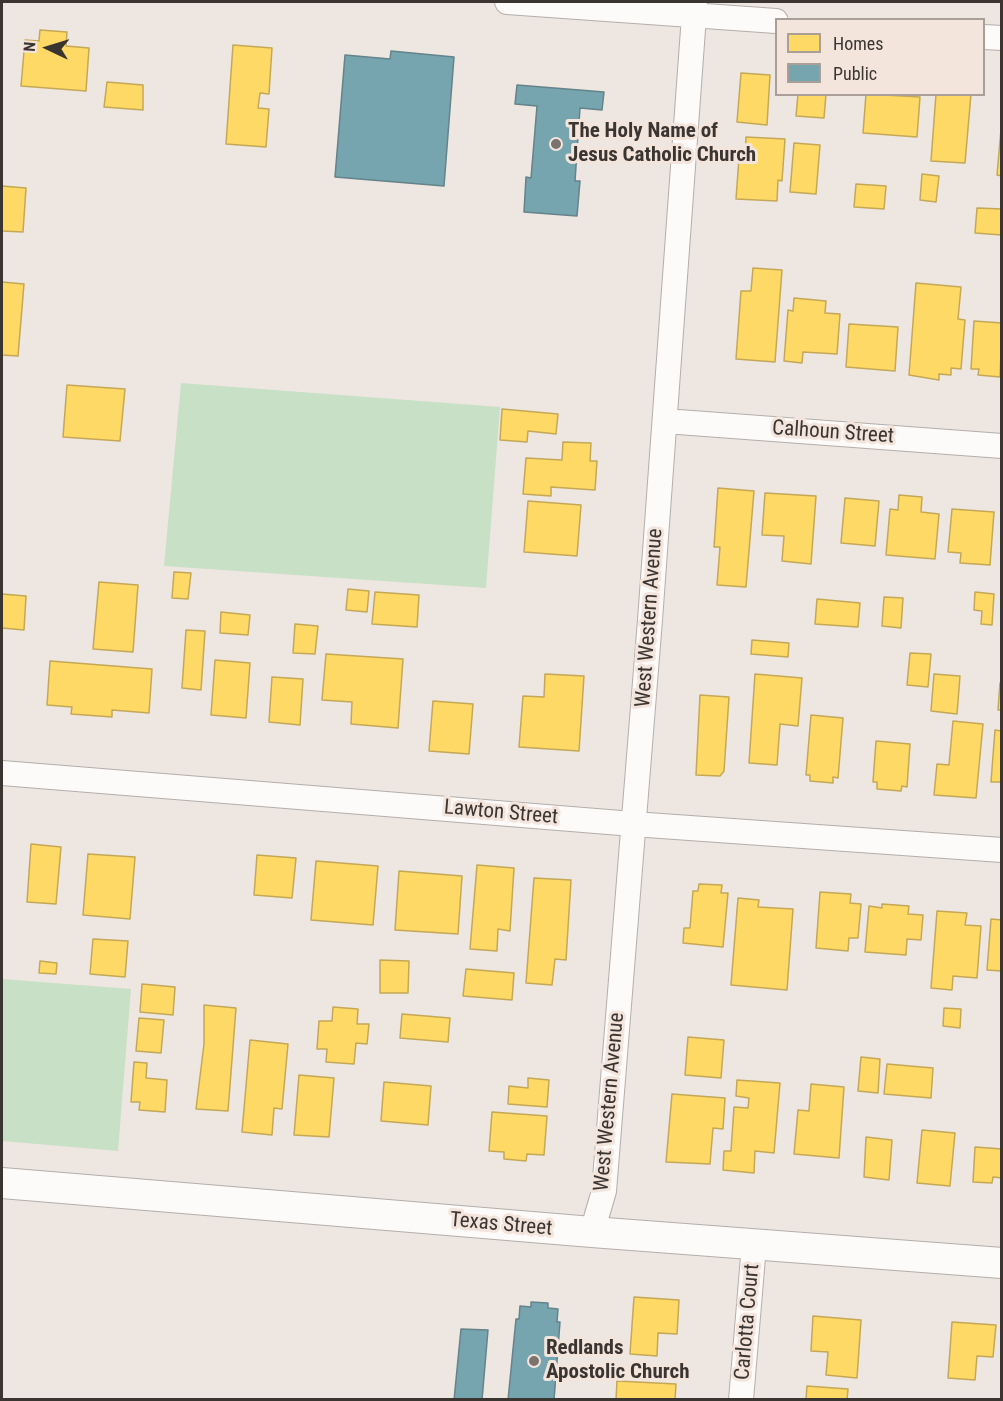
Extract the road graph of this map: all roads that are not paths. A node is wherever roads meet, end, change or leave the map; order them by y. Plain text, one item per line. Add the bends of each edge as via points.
1 (507, 2) edge
2 (695, 8) edge
3 (775, 21) edge
4 (985, 37) edge
5 (1002, 38) edge
6 (665, 421) junction
7 (1002, 446) edge
8 (2, 773) edge
9 (633, 824) junction
10 (1002, 850) edge
11 (2, 1183) edge
12 (592, 1232) junction
13 (754, 1245) junction
14 (1002, 1263) edge
15 (741, 1400) edge

1 - 2 street
2 - 3 street
2 - 6 street, West Western Avenue
4 - 5 street
6 - 7 street, Calhoun Street
6 - 9 street, West Western Avenue
8 - 9 street, Lawton Street
9 - 10 street, Lawton Street
9 - 12 street, West Western Avenue via 604,1191
11 - 12 street, Texas Street
12 - 13 street, Texas Street
13 - 14 street, Texas Street
13 - 15 street, Carlotta Court

